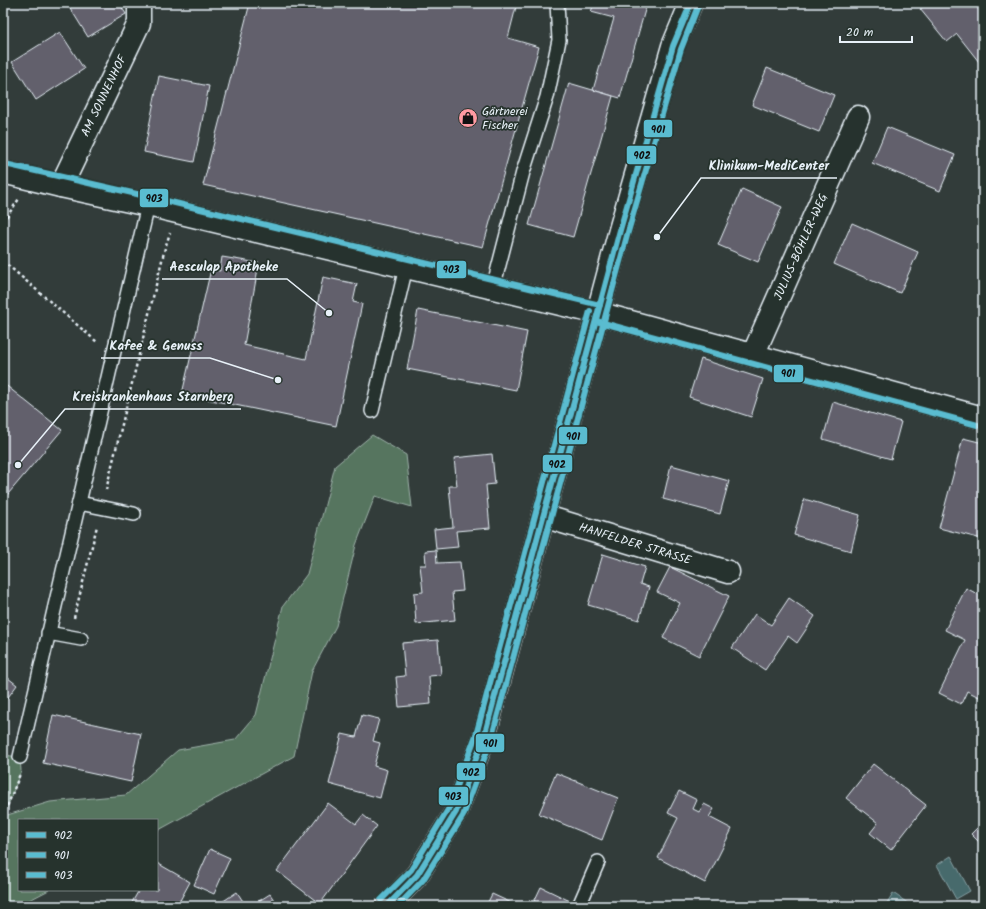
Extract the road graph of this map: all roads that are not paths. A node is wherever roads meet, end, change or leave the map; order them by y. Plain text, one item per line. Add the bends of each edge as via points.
1 (139, 3) edge
2 (557, 3) edge
3 (691, 3) edge
4 (858, 116) dead end
5 (3, 172) edge
6 (61, 186) junction
7 (148, 205) junction
8 (406, 267) junction
9 (493, 288) junction
10 (598, 313) junction
11 (753, 355) junction
12 (372, 410) dead end
13 (983, 418) edge
14 (79, 503) junction
15 (134, 514) dead end
16 (543, 516) junction
17 (728, 572) dead end
18 (48, 634) junction
19 (75, 638) road end
20 (20, 757) road end
21 (598, 862) dead end
22 (387, 906) edge
23 (579, 906) edge

1 - 6 street, AM SONNENHOF via 139,23
2 - 9 lane via 559,40 547,97 523,172
3 - 10 street via 673,46
4 - 11 street, JULIUS-BÖHLER-WEG
5 - 6 street
6 - 7 street
7 - 8 street
7 - 14 lane
8 - 9 street
8 - 12 lane
9 - 10 street
10 - 11 street
10 - 16 street
11 - 13 street
14 - 15 lane
14 - 18 lane
16 - 17 street, HANFELDER STRASSE
16 - 22 street via 484,737 456,812 417,875
18 - 19 lane
18 - 20 lane
21 - 23 lane

